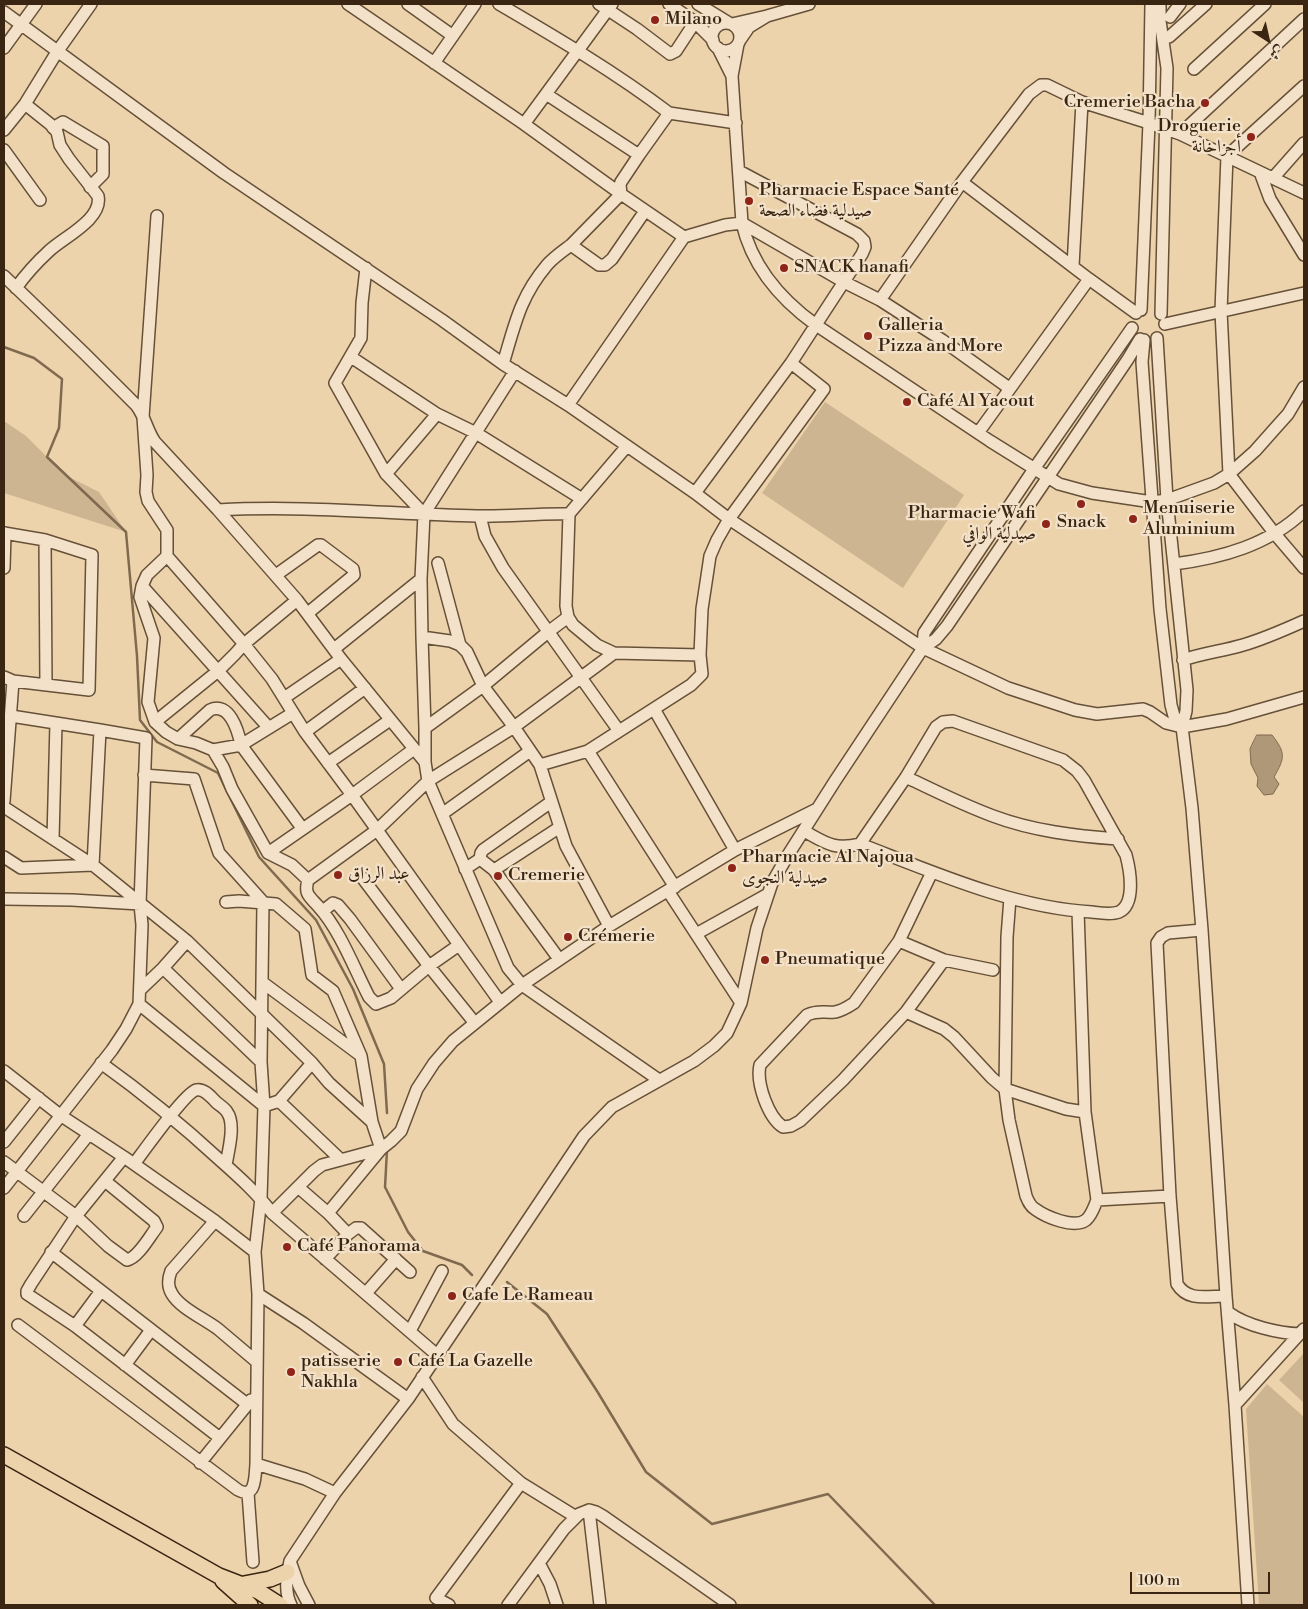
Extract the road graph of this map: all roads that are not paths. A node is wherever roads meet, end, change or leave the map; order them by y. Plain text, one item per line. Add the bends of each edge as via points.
1 (36, 4) edge
2 (91, 4) edge
3 (348, 4) edge
4 (408, 4) edge
5 (475, 4) edge
6 (499, 4) edge
7 (669, 4) edge
8 (698, 4) edge
9 (808, 4) edge
10 (1151, 4) edge
11 (1160, 4) edge
12 (1180, 4) edge
13 (1206, 4) edge
14 (1266, 4) edge
15 (607, 6) edge
16 (4, 12) edge
17 (767, 16) junction
18 (1170, 17) dead end
19 (1304, 19) edge
20 (695, 22) junction
21 (730, 23) junction
22 (21, 24) junction
23 (453, 36) junction
24 (1169, 37) dead end
25 (739, 42) junction
26 (715, 44) junction
27 (4, 48) edge
28 (578, 51) junction
29 (57, 52) junction
30 (434, 63) junction
31 (1194, 69) dead end
32 (732, 76) junction
33 (1304, 86) edge
34 (546, 94) junction
35 (1082, 102) junction
36 (25, 104) junction
37 (669, 113) junction
38 (736, 123) junction
39 (1149, 123) junction
40 (524, 124) junction
41 (53, 128) junction
42 (1166, 129) junction
43 (4, 130) edge
44 (1180, 134) junction
45 (1304, 144) edge
46 (4, 150) edge
47 (638, 155) junction
48 (1227, 156) junction
49 (739, 171) junction
50 (1260, 172) junction
51 (1273, 178) junction
52 (1304, 180) edge
53 (962, 182) junction
54 (90, 187) junction
55 (1299, 191) edge
56 (620, 194) junction
57 (40, 200) dead end
58 (645, 210) junction
59 (157, 216) dead end
60 (742, 223) junction
61 (684, 237) junction
62 (571, 245) junction
63 (1304, 255) edge
64 (1073, 266) junction
65 (366, 268) junction
66 (4, 276) edge
67 (1089, 279) junction
68 (844, 282) junction
69 (16, 288) junction
70 (1304, 293) edge
71 (880, 300) junction
72 (1138, 311) junction
73 (1221, 311) junction
74 (1163, 319) junction
75 (816, 325) junction
76 (1132, 328) junction
77 (1157, 338) junction
78 (1142, 339) junction
79 (351, 357) junction
80 (1128, 359) junction
81 (1142, 362) junction
82 (503, 364) junction
83 (792, 364) junction
84 (515, 371) junction
85 (1304, 387) edge
86 (1009, 388) junction
87 (568, 405) junction
88 (437, 414) junction
89 (143, 417) junction
90 (476, 433) junction
91 (978, 433) junction
92 (627, 446) junction
93 (1034, 469) junction
94 (386, 474) junction
95 (1229, 474) junction
96 (1048, 478) junction
97 (695, 493) junction
98 (582, 499) junction
99 (1167, 500) junction
100 (1152, 502) junction
101 (218, 510) junction
102 (1304, 511) edge
103 (424, 514) junction
104 (569, 514) junction
105 (480, 516) junction
106 (730, 519) junction
107 (4, 533) edge
108 (1275, 534) junction
109 (45, 540) junction
110 (168, 556) junction
111 (438, 563) dead end
112 (1174, 564) junction
113 (4, 568) edge
114 (1304, 568) edge
115 (276, 575) junction
116 (421, 579) junction
117 (142, 586) junction
118 (297, 600) junction
119 (308, 613) junction
120 (568, 617) junction
121 (1304, 620) edge
122 (548, 632) junction
123 (422, 637) junction
124 (244, 644) junction
125 (460, 645) junction
126 (923, 648) junction
127 (614, 653) junction
128 (338, 654) junction
129 (700, 655) junction
130 (1183, 660) junction
131 (218, 671) junction
132 (582, 678) junction
133 (8, 679) edge
134 (46, 685) junction
135 (483, 686) junction
136 (365, 688) junction
137 (1304, 697) edge
138 (284, 698) junction
139 (654, 709) junction
140 (293, 713) junction
141 (11, 716) junction
142 (390, 720) junction
143 (155, 722) junction
144 (56, 723) junction
145 (514, 727) junction
146 (1182, 727) junction
147 (268, 728) junction
148 (425, 728) junction
149 (100, 730) junction
150 (620, 731) junction
151 (305, 732) junction
152 (178, 739) junction
153 (241, 745) junction
154 (414, 749) junction
155 (213, 750) junction
156 (530, 751) junction
157 (588, 751) junction
158 (425, 762) junction
159 (328, 764) junction
160 (540, 765) junction
161 (144, 775) junction
162 (906, 777) junction
163 (428, 782) junction
164 (352, 795) junction
165 (4, 801) edge
166 (551, 802) junction
167 (4, 807) edge
168 (817, 809) junction
169 (442, 814) junction
170 (560, 827) junction
171 (302, 828) junction
172 (377, 830) junction
173 (804, 831) junction
174 (53, 839) junction
175 (1118, 839) junction
176 (860, 844) junction
177 (735, 850) junction
178 (268, 852) junction
179 (4, 857) edge
180 (480, 859) junction
181 (94, 865) junction
182 (465, 869) junction
183 (494, 870) junction
184 (932, 872) junction
185 (361, 876) dead end
186 (308, 880) junction
187 (672, 889) junction
188 (768, 894) junction
189 (1010, 898) junction
190 (4, 899) edge
191 (226, 902) dead end
192 (263, 902) junction
193 (140, 904) junction
194 (323, 911) junction
195 (1078, 912) junction
196 (609, 926) junction
197 (1202, 930) junction
198 (696, 934) junction
199 (186, 941) junction
200 (899, 941) junction
201 (459, 945) junction
202 (558, 959) junction
203 (944, 960) junction
204 (429, 966) junction
205 (163, 968) junction
206 (992, 970) dead end
207 (262, 982) junction
208 (522, 985) junction
209 (140, 990) junction
210 (401, 990) junction
211 (500, 1002) junction
212 (741, 1003) junction
213 (139, 1004) junction
214 (906, 1012) junction
215 (262, 1013) junction
216 (474, 1022) junction
217 (361, 1056) junction
218 (261, 1062) junction
219 (101, 1063) junction
220 (312, 1063) junction
221 (4, 1071) edge
222 (659, 1080) junction
223 (1005, 1089) junction
224 (39, 1098) junction
225 (279, 1101) junction
226 (264, 1106) junction
227 (1085, 1112) junction
228 (60, 1115) junction
229 (170, 1117) junction
230 (372, 1122) junction
231 (89, 1134) junction
232 (4, 1142) edge
233 (381, 1149) junction
234 (341, 1160) junction
235 (129, 1161) junction
236 (4, 1162) edge
237 (226, 1165) junction
238 (16, 1171) junction
239 (105, 1181) junction
240 (298, 1187) junction
241 (4, 1188) edge
242 (42, 1192) junction
243 (1170, 1196) junction
244 (261, 1198) junction
245 (1097, 1200) junction
246 (328, 1212) junction
247 (272, 1213) junction
248 (24, 1216) dead end
249 (76, 1216) junction
250 (215, 1221) junction
251 (348, 1234) junction
252 (51, 1252) junction
253 (255, 1252) junction
254 (325, 1259) junction
255 (396, 1259) junction
256 (442, 1271) dead end
257 (410, 1272) dead end
258 (101, 1291) junction
259 (366, 1292) junction
260 (258, 1294) junction
261 (1226, 1296) junction
262 (1229, 1313) junction
263 (18, 1325) dead end
264 (74, 1326) junction
265 (151, 1330) junction
266 (410, 1331) junction
267 (1302, 1331) edge
268 (437, 1355) junction
269 (257, 1362) junction
270 (125, 1365) junction
271 (422, 1376) junction
272 (256, 1394) junction
273 (408, 1399) junction
274 (247, 1404) junction
275 (1235, 1405) junction
276 (220, 1438) junction
277 (4, 1455) edge
278 (200, 1463) junction
279 (256, 1464) junction
280 (521, 1483) junction
281 (248, 1493) junction
282 (335, 1493) junction
283 (589, 1510) junction
284 (576, 1517) junction
285 (253, 1562) dead end
286 (539, 1563) junction
287 (289, 1566) junction
288 (219, 1576) junction
289 (241, 1584) junction
290 (250, 1605) edge
291 (280, 1605) edge
292 (291, 1605) edge
293 (309, 1605) edge
294 (448, 1605) edge
295 (508, 1605) edge
296 (557, 1605) edge
297 (600, 1605) edge
298 (730, 1605) edge
299 (1248, 1605) edge

1 - 22 street
2 - 29 street
3 - 30 street
4 - 23 street
5 - 23 street
6 - 28 street
7 - 20 street
8 - 21 street
9 - 17 street
10 - 39 street
11 - 42 street via 1168,68
12 - 18 street
13 - 24 street
14 - 31 street
15 - 20 street via 670,54 676,51
15 - 28 street
16 - 22 street
17 - 21 street
17 - 25 street via 749,27
19 - 44 street
20 - 26 street
21 - 25 street via 739,31
21 - 26 street via 717,26 712,35
22 - 27 street
22 - 29 street
23 - 30 street
25 - 26 street via 731,50
25 - 32 street
26 - 32 street
28 - 34 street
28 - 37 street
29 - 36 street
29 - 65 street via 224,173
30 - 40 street
32 - 38 street
33 - 48 street
34 - 40 street
34 - 47 street
35 - 39 street
35 - 53 street via 1047,85 1035,88
35 - 64 street
36 - 41 street
36 - 43 street
37 - 38 street
37 - 47 street
38 - 49 street
39 - 42 street
39 - 72 street
40 - 56 street
41 - 54 street via 60,145
41 - 54 street via 63,122 103,146 103,174
42 - 44 street
42 - 74 street
44 - 48 street
45 - 51 street
46 - 57 street
47 - 56 street via 621,182
48 - 50 street
48 - 73 street
49 - 60 street
49 - 68 street via 861,237 864,241 862,254
50 - 51 street
50 - 63 street via 1270,200
51 - 55 street
52 - 55 street
53 - 64 street
53 - 71 street
54 - 69 street via 99,202 91,218 37,262
56 - 58 street
56 - 62 street
58 - 61 street
58 - 62 street via 605,265 599,265
59 - 89 street
60 - 61 street
60 - 68 street
60 - 75 street via 753,257 770,282 783,298
61 - 87 street
62 - 82 street via 548,264 527,292 518,311
64 - 67 street
65 - 79 street via 361,338
65 - 82 street
66 - 69 street
67 - 72 street
67 - 86 street
68 - 71 street
68 - 75 street
69 - 89 street via 140,410
70 - 73 street
71 - 86 street
72 - 74 street via 1152,308
72 - 76 street
73 - 74 street
73 - 95 street
74 - 77 street via 1164,330
75 - 83 street
75 - 91 street
76 - 78 street
76 - 93 street
77 - 78 street
77 - 99 street
78 - 80 street
78 - 81 street
79 - 88 street
79 - 94 street via 335,383
80 - 81 street
80 - 96 street
81 - 100 street
82 - 84 street
83 - 97 street
83 - 106 street via 824,389
84 - 87 street
84 - 90 street
85 - 95 street via 1276,428
86 - 91 street
87 - 92 street
88 - 90 street
88 - 94 street
89 - 101 street via 150,436
89 - 110 street via 146,492 148,501 167,530
90 - 98 street
90 - 103 street
91 - 93 street
92 - 97 street
92 - 98 street
93 - 96 street
93 - 126 street via 924,633
94 - 103 street
95 - 99 street
95 - 108 street
96 - 100 street via 1073,489
96 - 126 street via 947,626 936,640
97 - 106 street
98 - 104 street
99 - 100 street
99 - 112 street
100 - 146 street via 1169,689 1174,716
101 - 103 street via 273,508
101 - 115 street
102 - 108 street
103 - 105 street
103 - 116 street
104 - 105 street
104 - 120 street
105 - 122 street via 485,536 503,568
106 - 126 street
106 - 129 street via 710,556 702,610
107 - 109 street
107 - 113 street
108 - 112 street via 1231,553
108 - 114 street
109 - 134 street
109 - 134 street via 92,555 89,690
110 - 117 street via 147,575
110 - 124 street
111 - 125 street
112 - 130 street
115 - 118 street
115 - 119 street via 318,545 353,569 354,575
116 - 123 street
116 - 128 street
117 - 131 street
117 - 143 street via 140,597 154,638 148,702
118 - 119 street
118 - 124 street
119 - 128 street
120 - 122 street
120 - 127 street via 572,625 597,645
121 - 130 street via 1242,645
122 - 132 street
122 - 135 street
123 - 125 street
123 - 148 street
124 - 131 street
124 - 138 street
125 - 135 street via 467,652
126 - 146 street via 995,683 1080,711 1098,714 1143,709 1166,723
126 - 168 street
127 - 129 street
127 - 132 street
128 - 136 street
128 - 138 street
129 - 139 street via 702,674 699,678
130 - 146 street via 1187,690
131 - 143 street
131 - 147 street
132 - 145 street
132 - 150 street
133 - 134 street
133 - 141 street
135 - 145 street
135 - 148 street
136 - 142 street
136 - 151 street
137 - 146 street via 1227,719
138 - 140 street
139 - 150 street
139 - 177 street
140 - 147 street
140 - 151 street
141 - 144 street
141 - 165 street
142 - 154 street
142 - 159 street
143 - 152 street
144 - 149 street
144 - 174 street
145 - 156 street
145 - 163 street
146 - 197 street
147 - 153 street
148 - 158 street
149 - 161 street via 146,738
149 - 181 street
150 - 157 street
151 - 159 street
152 - 153 street via 215,707 227,712 234,722
152 - 155 street
153 - 155 street
153 - 171 street
154 - 158 street
154 - 164 street
155 - 178 street
156 - 160 street
156 - 169 street
157 - 160 street
157 - 187 street
158 - 163 street
159 - 164 street
160 - 166 street
161 - 192 street via 194,779 219,853
161 - 193 street
162 - 175 street via 966,805 1025,826
162 - 175 street via 936,727 953,720 1070,764 1084,780
162 - 176 street
163 - 169 street
163 - 172 street
164 - 171 street
164 - 172 street
166 - 170 street
166 - 180 street via 483,850
167 - 174 street
168 - 173 street
168 - 177 street
169 - 182 street
170 - 183 street
170 - 196 street via 574,863
171 - 178 street
172 - 186 street
172 - 201 street
173 - 176 street via 837,848
173 - 188 street
174 - 181 street
175 - 195 street via 1129,868 1126,906 1111,913
176 - 184 street
177 - 187 street
178 - 186 street via 292,865
179 - 181 street via 21,868
180 - 182 street
180 - 183 street
181 - 193 street
182 - 208 street via 508,968
183 - 202 street
184 - 189 street
184 - 200 street
185 - 204 street
186 - 194 street via 308,895
187 - 196 street
187 - 198 street
188 - 198 street
188 - 212 street via 757,928
189 - 195 street
189 - 223 street
190 - 193 street
191 - 192 street
192 - 207 street
192 - 217 street via 276,904 305,929 312,975 333,991
193 - 199 street
193 - 209 street
194 - 210 street via 333,904 338,905
194 - 210 street via 334,926 372,1002 382,1002
195 - 227 street
196 - 202 street
197 - 243 street via 1168,934 1157,943
197 - 261 street
198 - 212 street
199 - 205 street
199 - 215 street
200 - 203 street
200 - 214 street via 854,1003 835,1012 807,1015 760,1065 764,1096 778,1124 791,1126 800,1121
201 - 204 street
201 - 211 street
202 - 208 street
203 - 206 street
203 - 214 street
204 - 210 street
204 - 216 street
205 - 209 street
205 - 218 street
207 - 215 street
207 - 217 street
208 - 211 street
208 - 222 street
209 - 213 street
211 - 216 street
212 - 222 street via 727,1033 714,1046
213 - 219 street via 126,1029
213 - 226 street
214 - 223 street via 944,1029
215 - 218 street
215 - 220 street
216 - 233 street via 434,1063 417,1089 401,1131
217 - 230 street
218 - 226 street
219 - 228 street
219 - 229 street
220 - 225 street
220 - 230 street
221 - 224 street
222 - 268 street via 612,1107 584,1136
223 - 227 street
223 - 245 street via 1011,1130 1030,1204 1050,1216 1077,1224 1091,1215
224 - 228 street
224 - 232 street
225 - 226 street
225 - 234 street
226 - 244 street
227 - 245 street
228 - 231 street
228 - 238 street
229 - 235 street
229 - 237 street
229 - 237 street via 191,1093 204,1091 228,1112 231,1121
230 - 233 street
231 - 235 street
231 - 242 street
233 - 234 street
233 - 246 street
234 - 240 street via 314,1170
235 - 239 street
235 - 250 street
236 - 238 street
237 - 244 street
238 - 241 street
238 - 242 street
239 - 249 street
239 - 249 street via 157,1225 136,1256 127,1260
240 - 246 street
240 - 247 street
242 - 248 street
242 - 249 street
243 - 245 street
243 - 261 street via 1177,1284 1187,1295
244 - 247 street
244 - 253 street
246 - 251 street
247 - 254 street
249 - 252 street
250 - 253 street
250 - 269 street via 172,1271 169,1287 178,1301
251 - 254 street
251 - 255 street via 356,1228 364,1230
252 - 258 street
252 - 264 street via 28,1294
253 - 260 street
254 - 259 street
255 - 257 street
255 - 259 street
256 - 266 street
258 - 264 street
258 - 265 street
259 - 266 street
260 - 269 street
260 - 273 street
261 - 262 street
262 - 267 street via 1267,1328 1288,1333
262 - 275 street
263 - 278 street
264 - 270 street
265 - 270 street
265 - 274 street
266 - 268 street
267 - 275 street
268 - 271 street
269 - 272 street
270 - 276 street
271 - 273 street
271 - 280 street via 453,1424
272 - 274 street
272 - 279 street
273 - 282 street
274 - 276 street
275 - 299 street
276 - 278 street
277 - 288 main road
278 - 281 street via 238,1490
279 - 281 street via 252,1490
279 - 282 street via 305,1479
280 - 284 street
280 - 294 street via 436,1598
281 - 285 street
282 - 287 street
283 - 284 street
283 - 297 street
283 - 298 street via 603,1516
284 - 286 street
286 - 295 street
286 - 296 street
287 - 289 main road via 270,1579
287 - 292 street via 287,1593
287 - 293 street
288 - 289 main road
288 - 290 main road
289 - 291 main road

